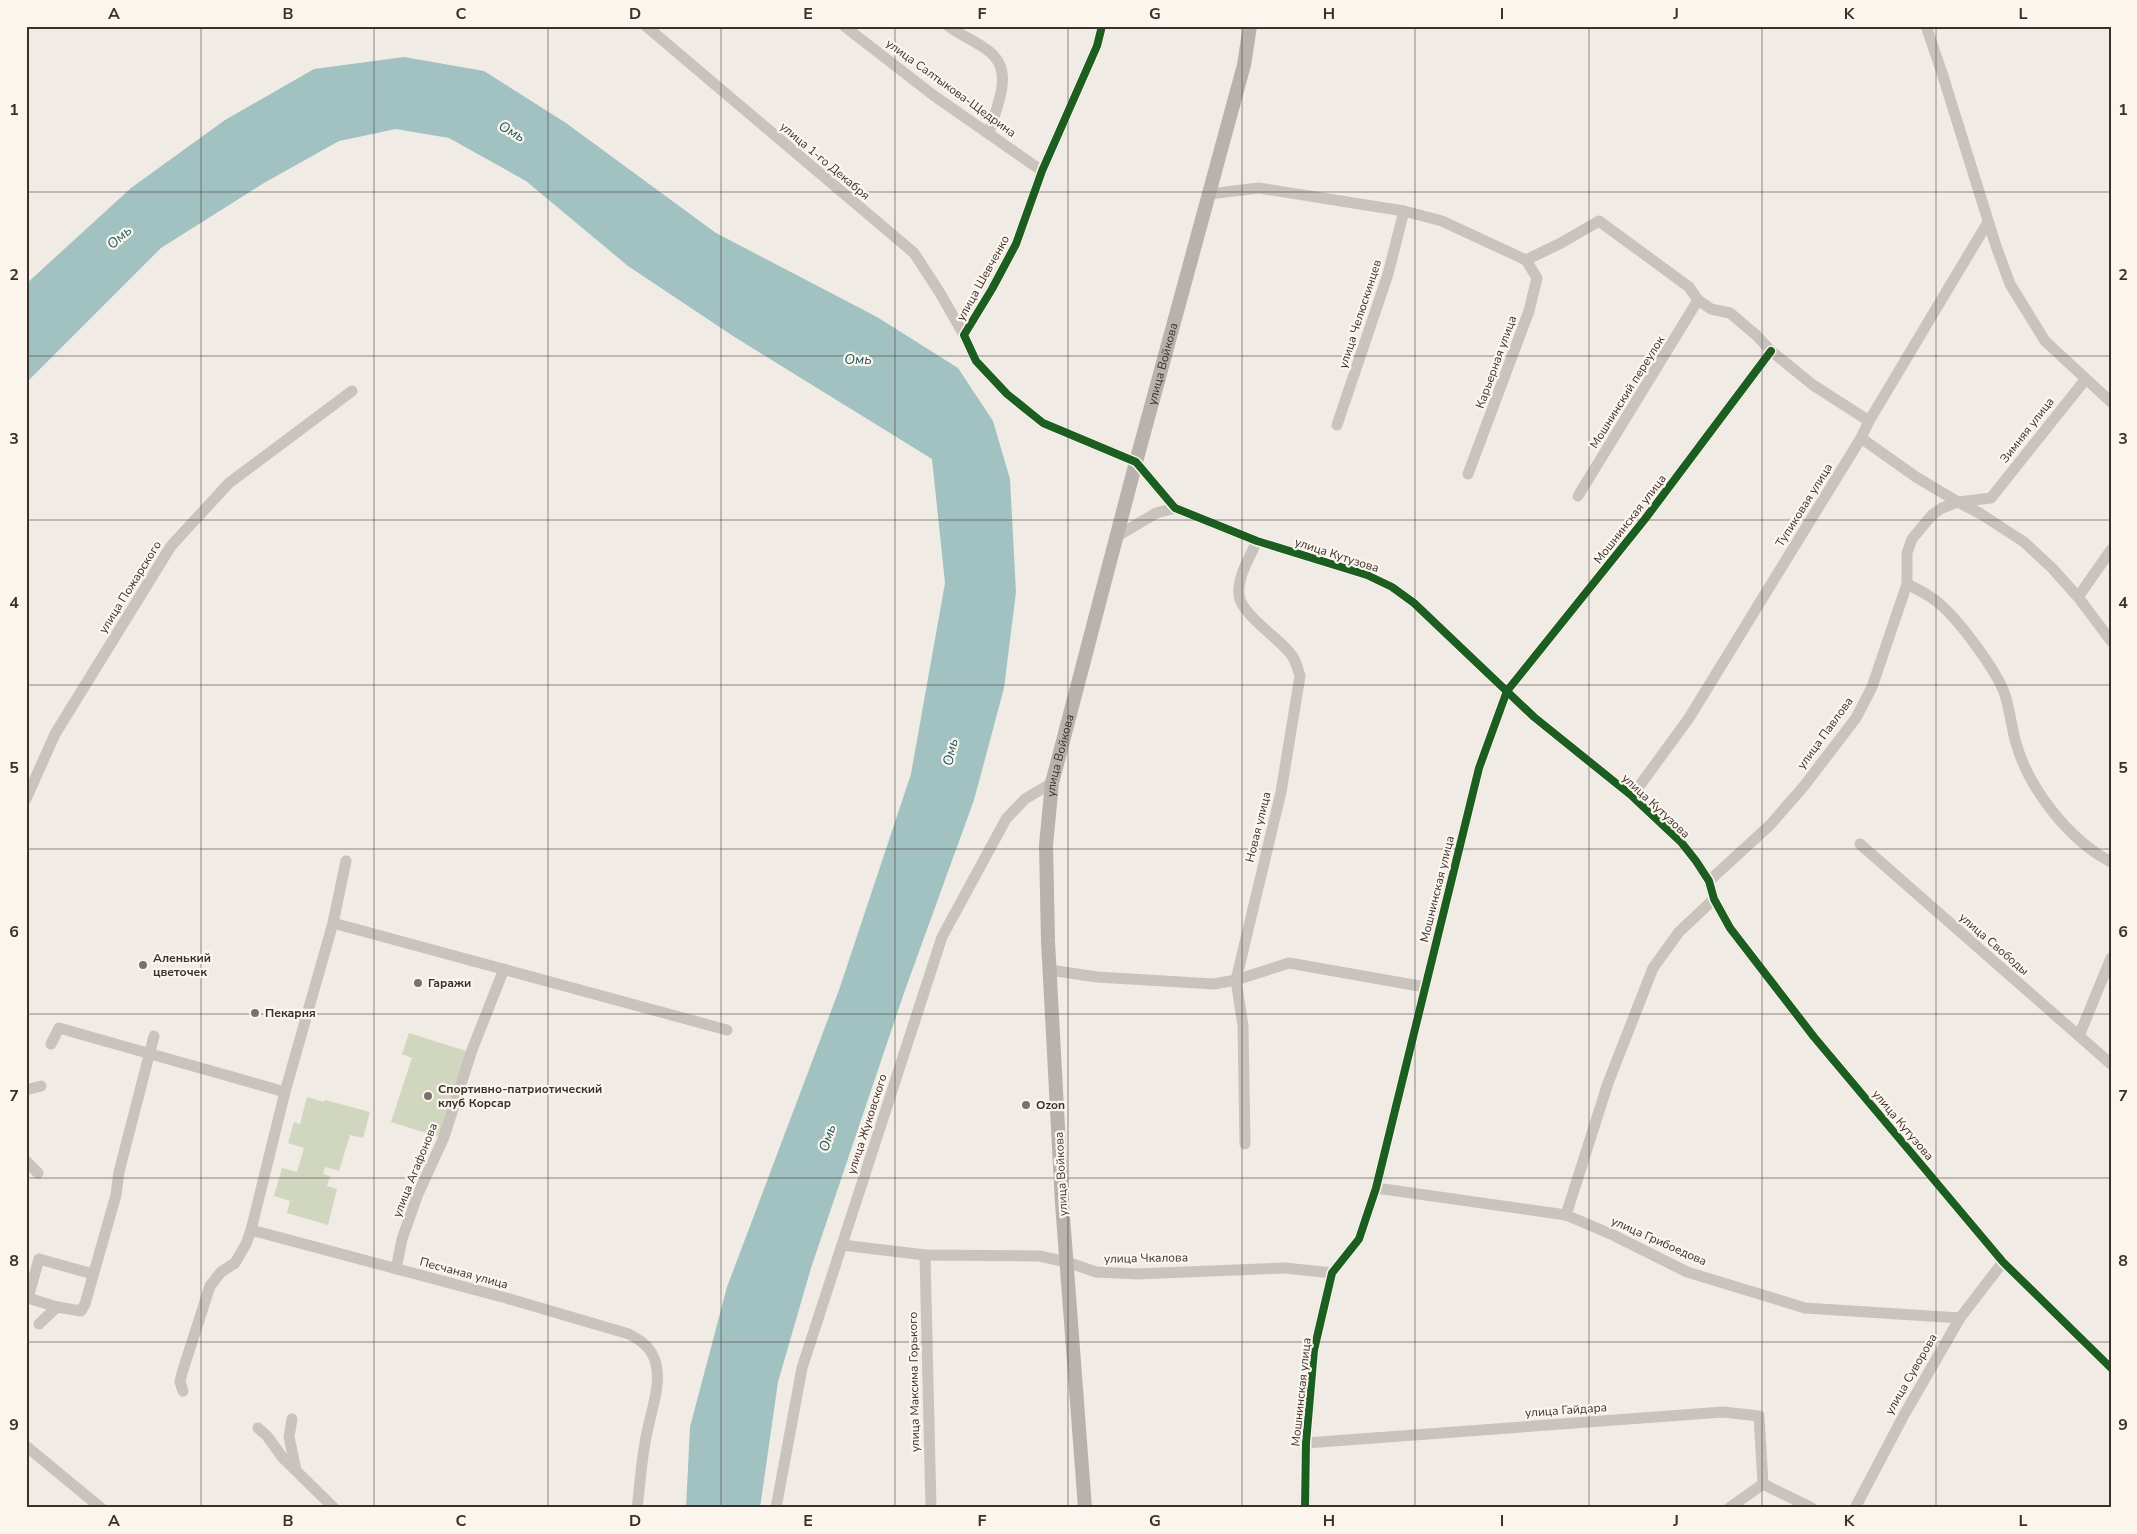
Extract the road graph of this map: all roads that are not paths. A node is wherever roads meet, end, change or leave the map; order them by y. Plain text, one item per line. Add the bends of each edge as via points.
1 (646, 26) edge
2 (844, 26) edge
3 (948, 26) edge
4 (1102, 26) edge
5 (1250, 26) edge
6 (1926, 26) edge
7 (989, 133) junction
8 (1042, 171) junction
9 (1209, 194) junction
10 (1404, 211) junction
11 (1988, 222) junction
12 (1526, 260) junction
13 (1698, 300) junction
14 (964, 335) junction
15 (1771, 351) junction
16 (2085, 380) junction
17 (352, 391) dead end
18 (2111, 402) edge
19 (1869, 421) junction
20 (1337, 426) dead end
21 (1861, 438) junction
22 (1136, 462) junction
23 (1468, 474) dead end
24 (1578, 496) dead end
25 (1991, 498) joint
26 (1958, 502) junction
27 (1175, 508) junction
28 (1116, 537) junction
29 (1258, 541) junction
30 (2111, 550) edge
31 (1907, 584) junction
32 (2078, 597) junction
33 (2111, 641) edge
34 (1507, 690) junction
35 (1052, 782) junction
36 (1632, 796) junction
37 (26, 799) edge
38 (1860, 844) dead end
39 (346, 861) dead end
40 (2111, 862) edge
41 (1709, 881) junction
42 (1714, 899) junction
43 (333, 923) junction
44 (2111, 958) edge
45 (504, 969) junction
46 (1050, 970) junction
47 (1236, 980) junction
48 (1425, 987) junction
49 (727, 1030) dead end
50 (154, 1036) dead end
51 (2079, 1036) junction
52 (51, 1044) dead end
53 (150, 1054) junction
54 (2111, 1064) edge
55 (41, 1086) dead end
56 (26, 1090) edge
57 (285, 1092) junction
58 (1245, 1144) dead end
59 (26, 1161) edge
60 (38, 1173) dead end
61 (1376, 1188) junction
62 (1566, 1215) junction
63 (251, 1230) junction
64 (842, 1245) junction
65 (925, 1255) junction
66 (1066, 1262) junction
67 (2003, 1262) junction
68 (396, 1269) junction
69 (1332, 1273) junction
70 (93, 1274) junction
71 (57, 1307) junction
72 (1960, 1318) junction
73 (39, 1324) dead end
74 (2111, 1368) edge
75 (182, 1390) dead end
76 (292, 1419) dead end
77 (258, 1428) dead end
78 (1306, 1443) junction
79 (26, 1446) edge
80 (296, 1470) junction
81 (1762, 1484) junction
82 (100, 1508) edge
83 (334, 1508) edge
84 (637, 1508) edge
85 (776, 1508) edge
86 (931, 1508) edge
87 (1085, 1508) edge
88 (1305, 1508) edge
89 (1730, 1508) edge
90 (1812, 1508) edge
91 (1855, 1508) edge

1 - 14 street, улица 1-го Декабря via 914,253
2 - 7 street, улица Салтыкова-Щедрина via 932,95
3 - 7 street via 994,55 1001,68 1004,78
4 - 8 street, улица Шевченко via 1097,46
5 - 9 main road, улица Войкова via 1244,65
6 - 11 street
7 - 8 street, улица Салтыкова-Щедрина
8 - 14 street, улица Шевченко via 1016,244
9 - 10 street via 1259,188
9 - 22 main road, улица Войкова
10 - 12 street via 1442,221
10 - 20 street, улица Челюскинцев via 1388,274
11 - 16 street via 2010,284 2023,308 2045,341
11 - 19 street, Тупиковая улица
12 - 13 street via 1599,221 1689,288
12 - 23 street, Карьерная улица via 1537,278 1529,311
13 - 15 street via 1711,309 1730,313
13 - 24 street, Мошнинский переулок
14 - 22 street, улица Шевченко via 976,361 1007,394 1043,422
15 - 19 street via 1813,385
15 - 34 street, Мошнинская улица via 1645,519
16 - 18 street
16 - 25 street, Зимняя улица
17 - 37 street, улица Пожарского via 229,483 171,546 55,734
19 - 21 street, Тупиковая улица
21 - 26 street
21 - 36 street, Тупиковая улица via 1689,718
22 - 27 street, улица Кутузова
22 - 28 main road, улица Войкова
25 - 26 street, улица Павлова
26 - 31 street, улица Павлова via 1932,515 1912,539 1907,553
26 - 32 street via 2024,542
27 - 28 street via 1156,512
27 - 29 street, улица Кутузова
28 - 35 main road, улица Войкова
29 - 34 street, улица Кутузова via 1392,586
29 - 47 street, Новая улица via 1241,578 1238,596 1245,610 1290,652 1300,676 1281,792
30 - 32 street
31 - 40 street via 1943,606 1997,675 2024,765 2063,825
31 - 41 street, улица Павлова via 1872,687 1856,718 1770,825
32 - 33 street
34 - 36 street, улица Кутузова via 1534,717
34 - 48 street, Мошнинская улица via 1479,768
35 - 46 main road, улица Войкова via 1046,845
35 - 64 street, улица Жуковского via 1025,799 1006,819 942,937
36 - 41 street, улица Кутузова via 1680,842
38 - 51 street, улица Свободы
39 - 43 street
41 - 42 street, улица Кутузова
42 - 62 street via 1678,932 1653,968 1608,1083
42 - 67 street, улица Кутузова via 1730,928 1814,1037
43 - 45 street
43 - 57 street
44 - 51 street
45 - 49 street
45 - 68 street, улица Агафонова via 472,1050 444,1137 418,1194
46 - 47 street via 1096,977 1214,984
46 - 66 main road, улица Войкова
47 - 48 street via 1289,963
47 - 58 street, Новая улица via 1243,1026
48 - 61 street, Мошнинская улица
50 - 53 street
51 - 54 street, улица Свободы
52 - 53 street via 59,1028
53 - 57 street
53 - 70 street
55 - 56 street
57 - 63 street
59 - 60 street
61 - 62 street, улица Грибоедова
61 - 69 street, Мошнинская улица via 1359,1239
62 - 72 street, улица Грибоедова via 1687,1272 1805,1308
63 - 68 street, Песчаная улица
63 - 75 street via 235,1263 221,1272 210,1286 182,1373
64 - 65 street, улица Чкалова
64 - 85 street, улица Жуковского via 802,1368
65 - 66 street, улица Чкалова via 1039,1256
65 - 86 street, улица Максима Горького
66 - 69 street, улица Чкалова via 1096,1272 1137,1274 1285,1268
66 - 87 main road, улица Войкова
67 - 72 street, улица Суворова
67 - 74 street, улица Кутузова
68 - 84 street, Песчаная улица via 629,1334 650,1349 658,1378 644,1442
69 - 78 street, Мошнинская улица via 1314,1350
70 - 71 street via 81,1311
70 - 71 street via 39,1259 28,1298
71 - 73 street
72 - 91 street, улица Суворова
76 - 80 street via 289,1438
77 - 80 street
78 - 81 street, улица Гайдара via 1723,1412 1759,1416
78 - 88 street, Мошнинская улица
79 - 82 street
80 - 83 street
81 - 89 street
81 - 90 street

